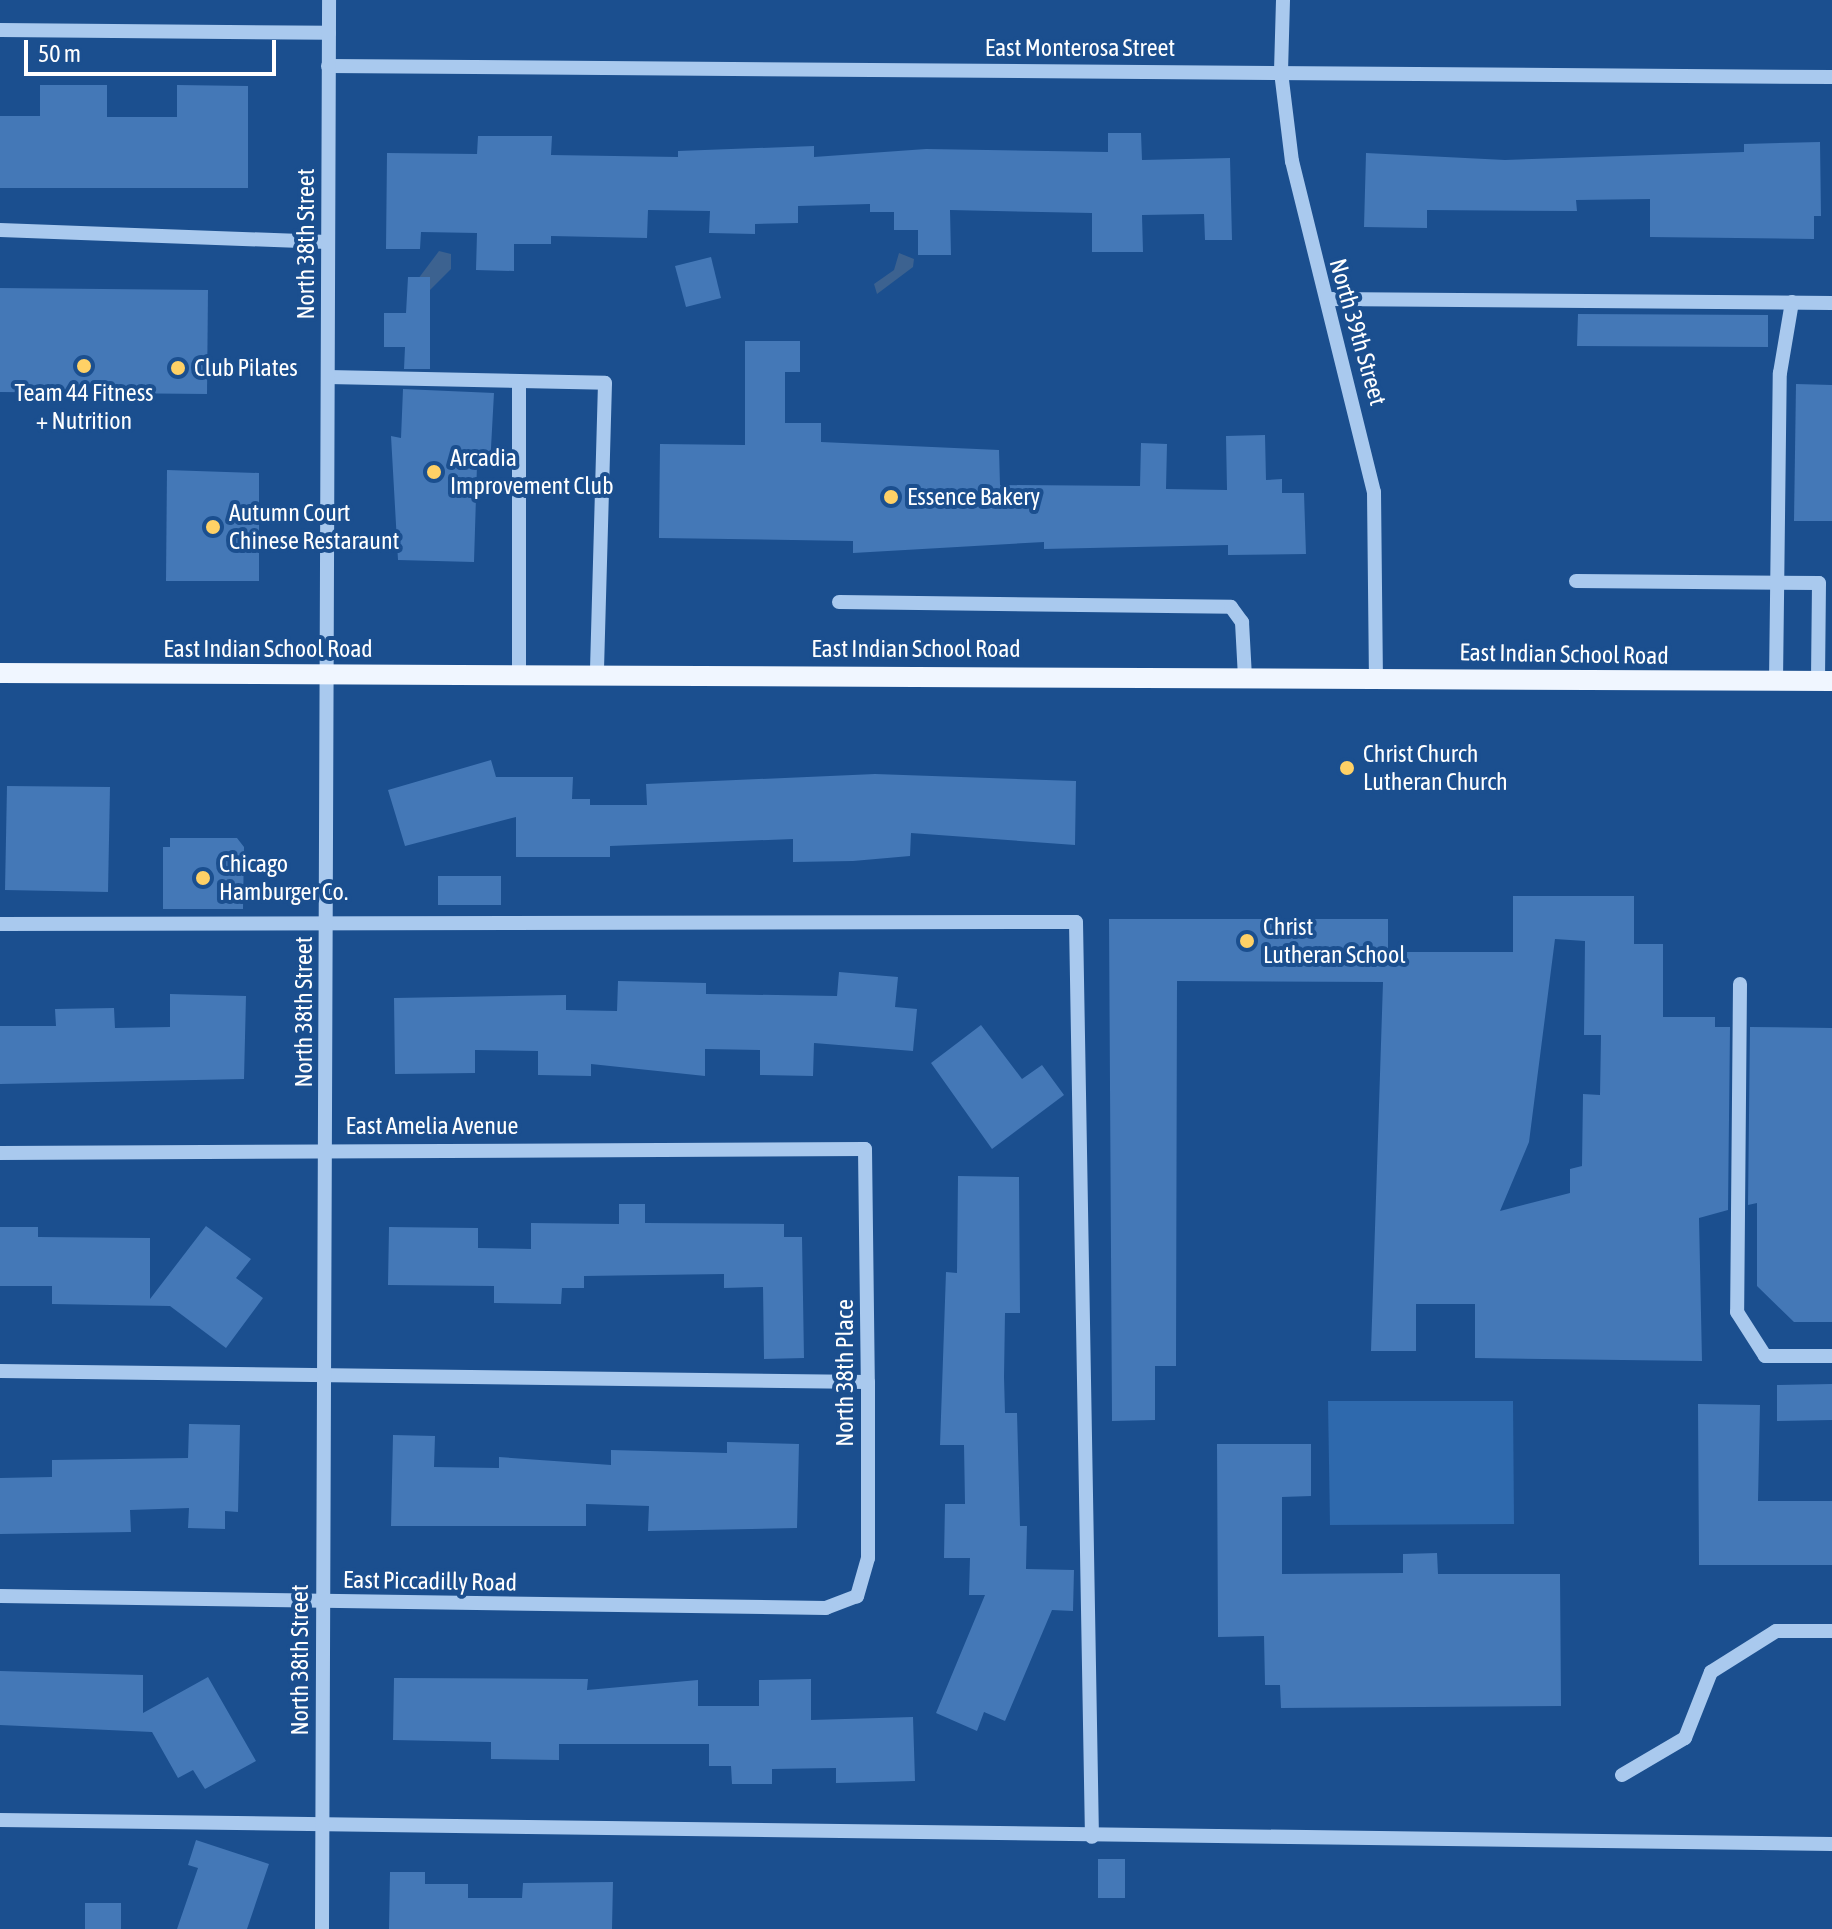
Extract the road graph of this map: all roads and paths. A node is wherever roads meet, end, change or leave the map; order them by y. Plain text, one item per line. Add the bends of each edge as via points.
1 (329, 0) edge
2 (1283, 0) edge
3 (0, 30) edge
4 (329, 33) junction
5 (328, 66) junction
6 (1281, 72) junction
7 (1832, 77) edge
8 (0, 230) edge
9 (328, 242) junction
10 (1327, 299) junction
11 (1792, 302) junction
12 (1832, 303) edge
13 (328, 377) junction
14 (519, 381) junction
15 (1576, 581) dead end
16 (1777, 582) junction
17 (839, 602) dead end
18 (0, 673) edge
19 (519, 675) junction
20 (597, 675) junction
21 (327, 676) junction
22 (1245, 677) junction
23 (1376, 678) junction
24 (1776, 681) junction
25 (1825, 681) edge
26 (0, 924) edge
27 (326, 925) junction
28 (1740, 984) dead end
29 (325, 1148) junction
30 (865, 1149) joint
31 (0, 1153) edge
32 (1832, 1356) edge
33 (0, 1371) edge
34 (322, 1372) junction
35 (868, 1382) junction
36 (0, 1596) edge
37 (857, 1596) joint
38 (323, 1601) junction
39 (1832, 1631) edge
40 (1622, 1775) dead end
41 (0, 1820) edge
42 (321, 1828) junction
43 (1092, 1837) junction
44 (1832, 1844) edge
45 (322, 1929) edge

1 - 4 street, North 38th Street
2 - 6 street, North 39th Street
3 - 4 street
4 - 5 street, North 38th Street
5 - 6 street, East Monterosa Street
5 - 9 street, North 38th Street
6 - 7 street, East Monterosa Street
6 - 10 street, North 39th Street via 1305,234
8 - 9 street
9 - 13 street, North 38th Street
10 - 11 street
10 - 23 street, North 39th Street via 1374,492
11 - 12 street
11 - 16 street via 1780,373
13 - 14 street
13 - 21 street, North 38th Street
14 - 19 street
14 - 20 street via 605,383
15 - 16 street
16 - 24 street
16 - 25 street via 1819,583
17 - 22 street via 1231,607 1242,622
18 - 21 main road, East Indian School Road
19 - 20 main road, East Indian School Road
19 - 21 main road, East Indian School Road
20 - 22 main road, East Indian School Road
21 - 27 street, North 38th Street
22 - 23 main road, East Indian School Road
23 - 24 main road, East Indian School Road
24 - 25 main road, East Indian School Road
26 - 27 street
27 - 29 street, North 38th Street
27 - 43 street via 1076,922
28 - 32 street via 1737,1312 1765,1356
29 - 30 street, East Amelia Avenue
29 - 31 street, East Amelia Avenue
29 - 34 street, North 38th Street
30 - 35 street, North 38th Place
33 - 34 street
34 - 35 street
34 - 38 street, North 38th Street
35 - 37 street, North 38th Place via 868,1558
36 - 38 street, East Piccadilly Road
37 - 38 street, East Piccadilly Road via 826,1608
38 - 42 street, North 38th Street
39 - 40 street via 1776,1631 1711,1672 1685,1738
41 - 42 street
42 - 43 street
42 - 45 street, North 38th Street
43 - 44 street

